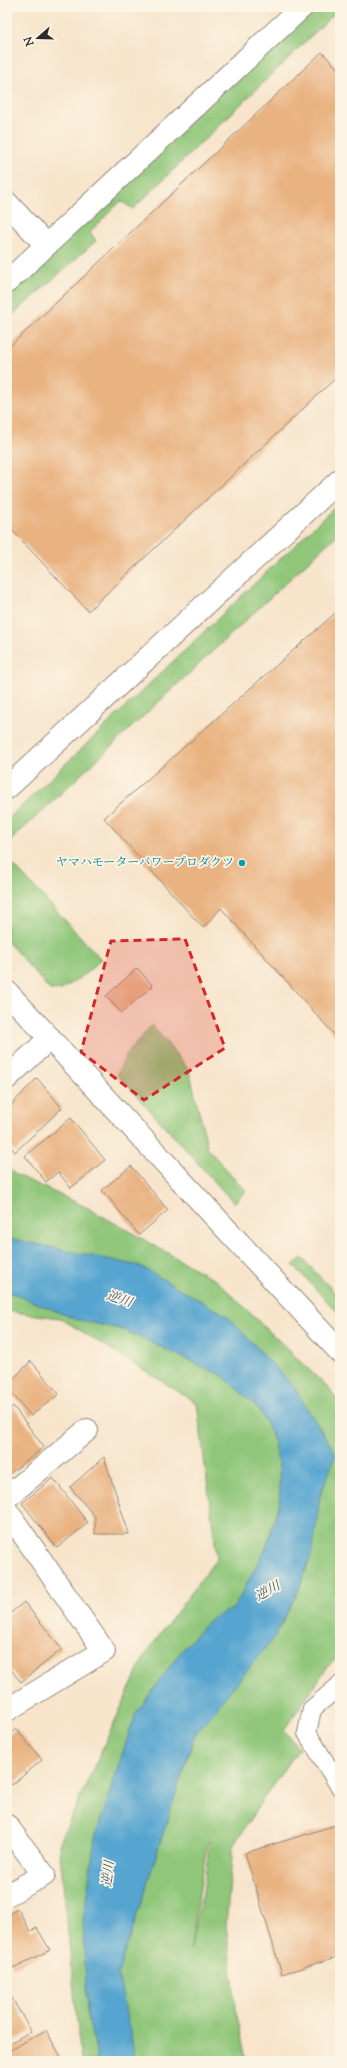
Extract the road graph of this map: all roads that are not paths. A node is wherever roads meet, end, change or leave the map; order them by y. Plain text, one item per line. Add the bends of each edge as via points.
1 (302, 7) edge
2 (7, 203) edge
3 (46, 245) junction
4 (7, 282) edge
5 (340, 480) edge
6 (7, 788) edge
7 (7, 992) edge
8 (50, 1038) junction
9 (7, 1078) edge
10 (340, 1352) edge
11 (87, 1430) dead end
12 (7, 1496) edge
13 (7, 1511) edge
14 (340, 1685) edge
15 (7, 1710) edge
16 (340, 1787) edge
17 (7, 1826) edge
18 (7, 1895) edge

1 - 3 street
2 - 3 street
3 - 4 street
5 - 6 street
7 - 8 street
8 - 9 street
8 - 10 street
11 - 12 street
13 - 15 street via 104,1651
14 - 16 lane via 312,1709 307,1733
17 - 18 street via 44,1874

